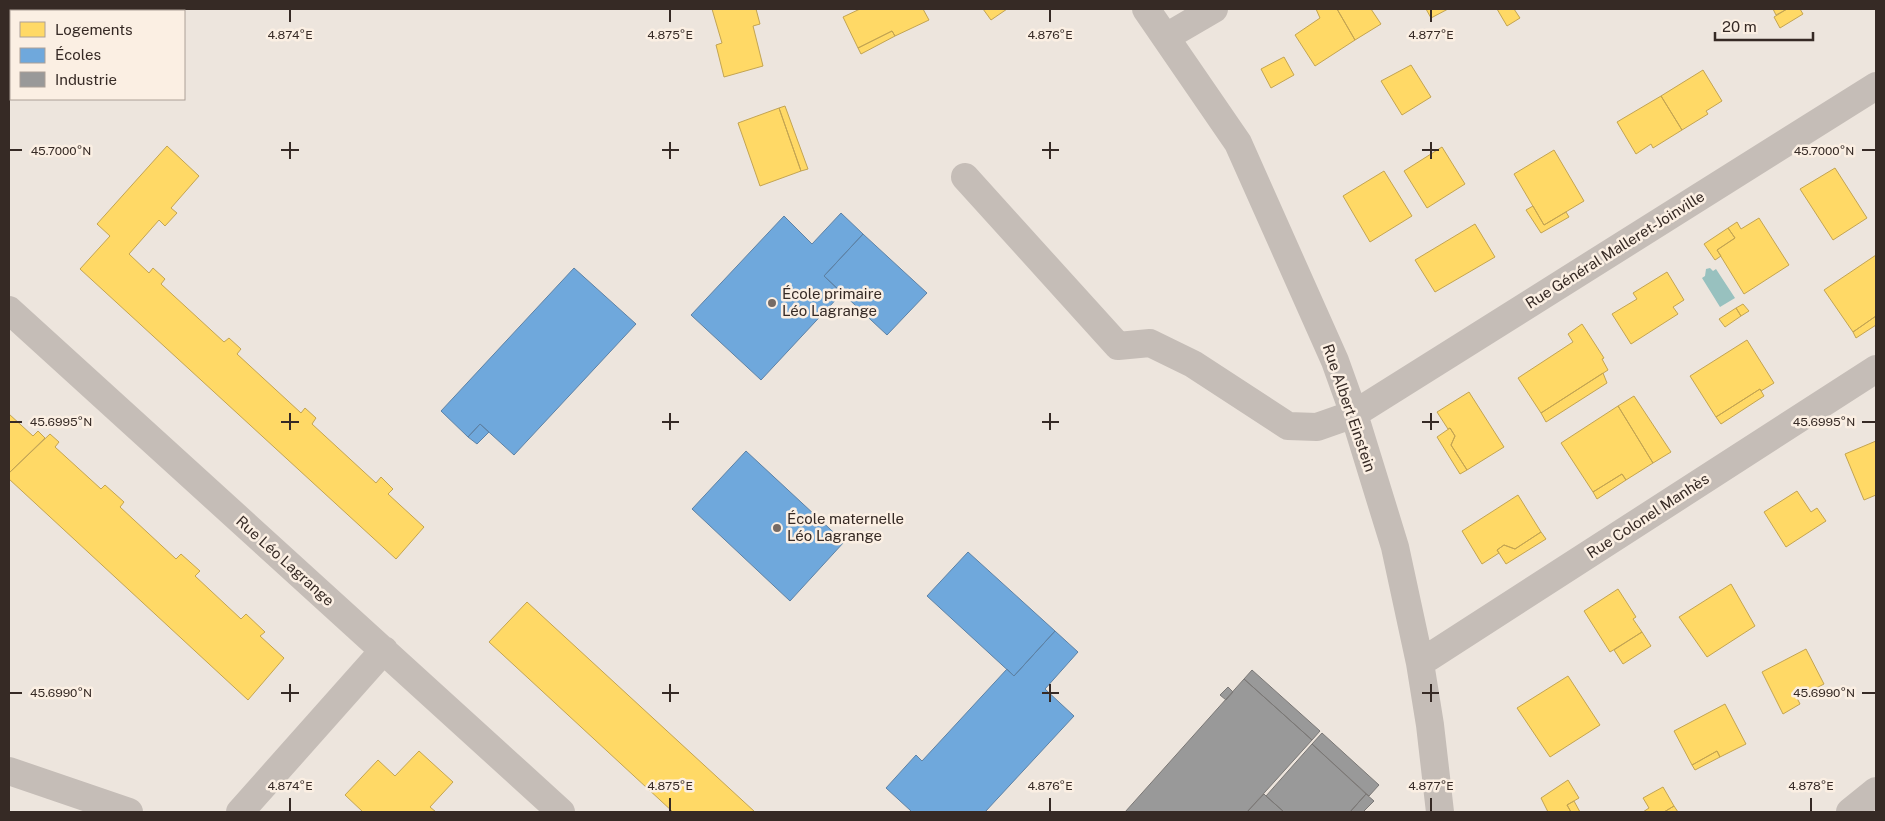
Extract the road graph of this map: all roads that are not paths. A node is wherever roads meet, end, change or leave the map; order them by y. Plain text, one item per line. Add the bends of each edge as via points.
1 (1146, 9) edge
2 (1214, 9) edge
3 (1166, 38) junction
4 (1876, 86) edge
5 (965, 178) dead end
6 (9, 310) edge
7 (1876, 369) edge
8 (1354, 414) junction
9 (384, 650) junction
10 (1420, 663) junction
11 (9, 771) edge
12 (1876, 791) edge
13 (129, 812) edge
14 (240, 812) edge
15 (561, 812) edge
16 (1440, 812) edge
17 (1850, 812) edge

1 - 3 street, Rue Albert Einstein
2 - 3 street
3 - 8 street, Rue Albert Einstein via 1238,143 1335,361
4 - 8 street, Rue Général Malleret-Joinville
5 - 8 street, Rue Général Malleret-Joinville via 1118,346 1150,343 1193,364 1288,426 1317,427
6 - 9 street, Rue Léo Lagrange
7 - 10 street, Rue Colonel Manhès
8 - 10 street, Rue Albert Einstein via 1395,547
9 - 14 street
9 - 15 street, Rue Léo Lagrange
10 - 16 street, Rue Albert Einstein
11 - 13 street
12 - 17 street

